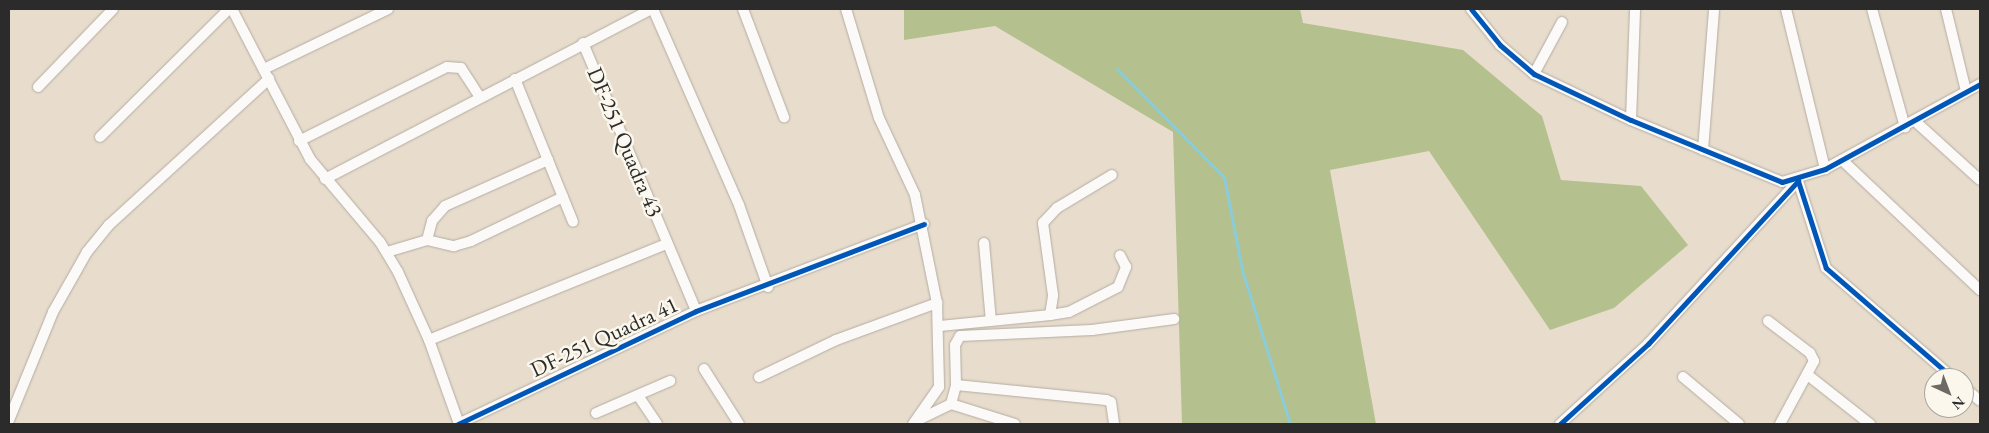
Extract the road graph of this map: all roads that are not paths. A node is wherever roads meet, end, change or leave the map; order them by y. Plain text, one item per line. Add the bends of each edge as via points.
1 (113, 9) edge
2 (231, 9) edge
3 (388, 9) edge
4 (652, 9) edge
5 (743, 9) edge
6 (846, 9) edge
7 (1471, 9) edge
8 (1635, 9) edge
9 (1714, 9) edge
10 (1786, 9) edge
11 (1872, 9) edge
12 (1946, 9) edge
13 (1562, 22) dead end
14 (583, 43) junction
15 (266, 74) junction
16 (1534, 74) junction
17 (515, 79) junction
18 (1980, 84) edge
19 (38, 87) dead end
20 (1966, 91) junction
21 (480, 97) junction
22 (784, 117) dead end
23 (1631, 120) junction
24 (1916, 122) junction
25 (1904, 127) junction
26 (100, 137) dead end
27 (299, 141) junction
28 (1702, 150) junction
29 (548, 160) junction
30 (1842, 160) junction
31 (1825, 169) junction
32 (1112, 175) dead end
33 (325, 179) junction
34 (1980, 180) edge
35 (1798, 181) junction
36 (563, 197) junction
37 (573, 222) dead end
38 (924, 224) junction
39 (427, 240) junction
40 (984, 243) dead end
41 (667, 244) junction
42 (387, 252) junction
43 (1120, 255) dead end
44 (768, 287) junction
45 (1980, 290) edge
46 (937, 303) junction
47 (696, 311) junction
48 (1050, 315) junction
49 (1174, 319) dead end
50 (992, 321) junction
51 (1768, 321) dead end
52 (940, 326) junction
53 (429, 340) junction
54 (1941, 368) edge
55 (704, 369) dead end
56 (1809, 376) junction
57 (758, 377) dead end
58 (1682, 377) dead end
59 (670, 381) dead end
60 (956, 385) junction
61 (640, 397) junction
62 (952, 404) junction
63 (596, 413) dead end
64 (9, 420) edge
65 (915, 423) edge
66 (458, 424) edge
67 (657, 424) edge
68 (739, 424) edge
69 (1015, 424) edge
70 (1114, 424) edge
71 (1560, 424) edge
72 (1739, 424) edge
73 (1780, 424) edge
74 (1870, 424) edge

1 - 19 street
2 - 15 street, DF-251 Quadra 41
2 - 26 street
3 - 15 street
4 - 14 street, DF-251 Quadra 43
4 - 44 street, DF-251 Quadra 43 via 738,205
5 - 22 street
6 - 38 street via 879,118 902,162
7 - 16 street via 1500,45
8 - 23 street
9 - 28 street
10 - 31 street
11 - 25 street
12 - 20 street
13 - 16 street
14 - 17 street
14 - 41 street, DF-251 Quadra 43
15 - 27 street, DF-251 Quadra 41
15 - 64 street via 109,225 87,252 53,312
16 - 23 street
17 - 21 street
17 - 29 street
18 - 20 street
20 - 24 street
21 - 27 street via 466,72 447,66
21 - 33 street
23 - 28 street
24 - 25 street
24 - 34 street
25 - 30 street
27 - 33 street, DF-251 Quadra 41
28 - 35 street via 1775,180
29 - 36 street
29 - 39 street via 445,206 432,221
30 - 31 street
30 - 45 street
31 - 35 street
32 - 48 street via 1053,211 1043,223 1053,295
33 - 42 street, DF-251 Quadra 41
35 - 54 street via 1826,268
35 - 71 street via 1648,344
36 - 37 street
36 - 39 street via 471,241 454,246
38 - 44 street, DF-251 Quadra 41
38 - 46 street
39 - 42 street
40 - 50 street
41 - 47 street, DF-251 Quadra 43
41 - 53 street
42 - 53 street, DF-251 Quadra 41
43 - 48 street via 1126,267 1118,287 1069,312
44 - 47 street, DF-251 Quadra 41
46 - 52 street
46 - 57 street via 836,340
47 - 66 street, DF-251 Quadra 41
48 - 50 street
49 - 60 street via 1092,330 960,336 954,345
50 - 52 street
51 - 56 street via 1810,353 1814,361
52 - 65 street via 939,387
53 - 66 street, DF-251 Quadra 41
55 - 68 street
56 - 73 street
56 - 74 street
58 - 72 street
59 - 61 street
60 - 62 street
60 - 70 street via 1106,400 1111,402
61 - 63 street
61 - 67 street
62 - 65 street
62 - 69 street

